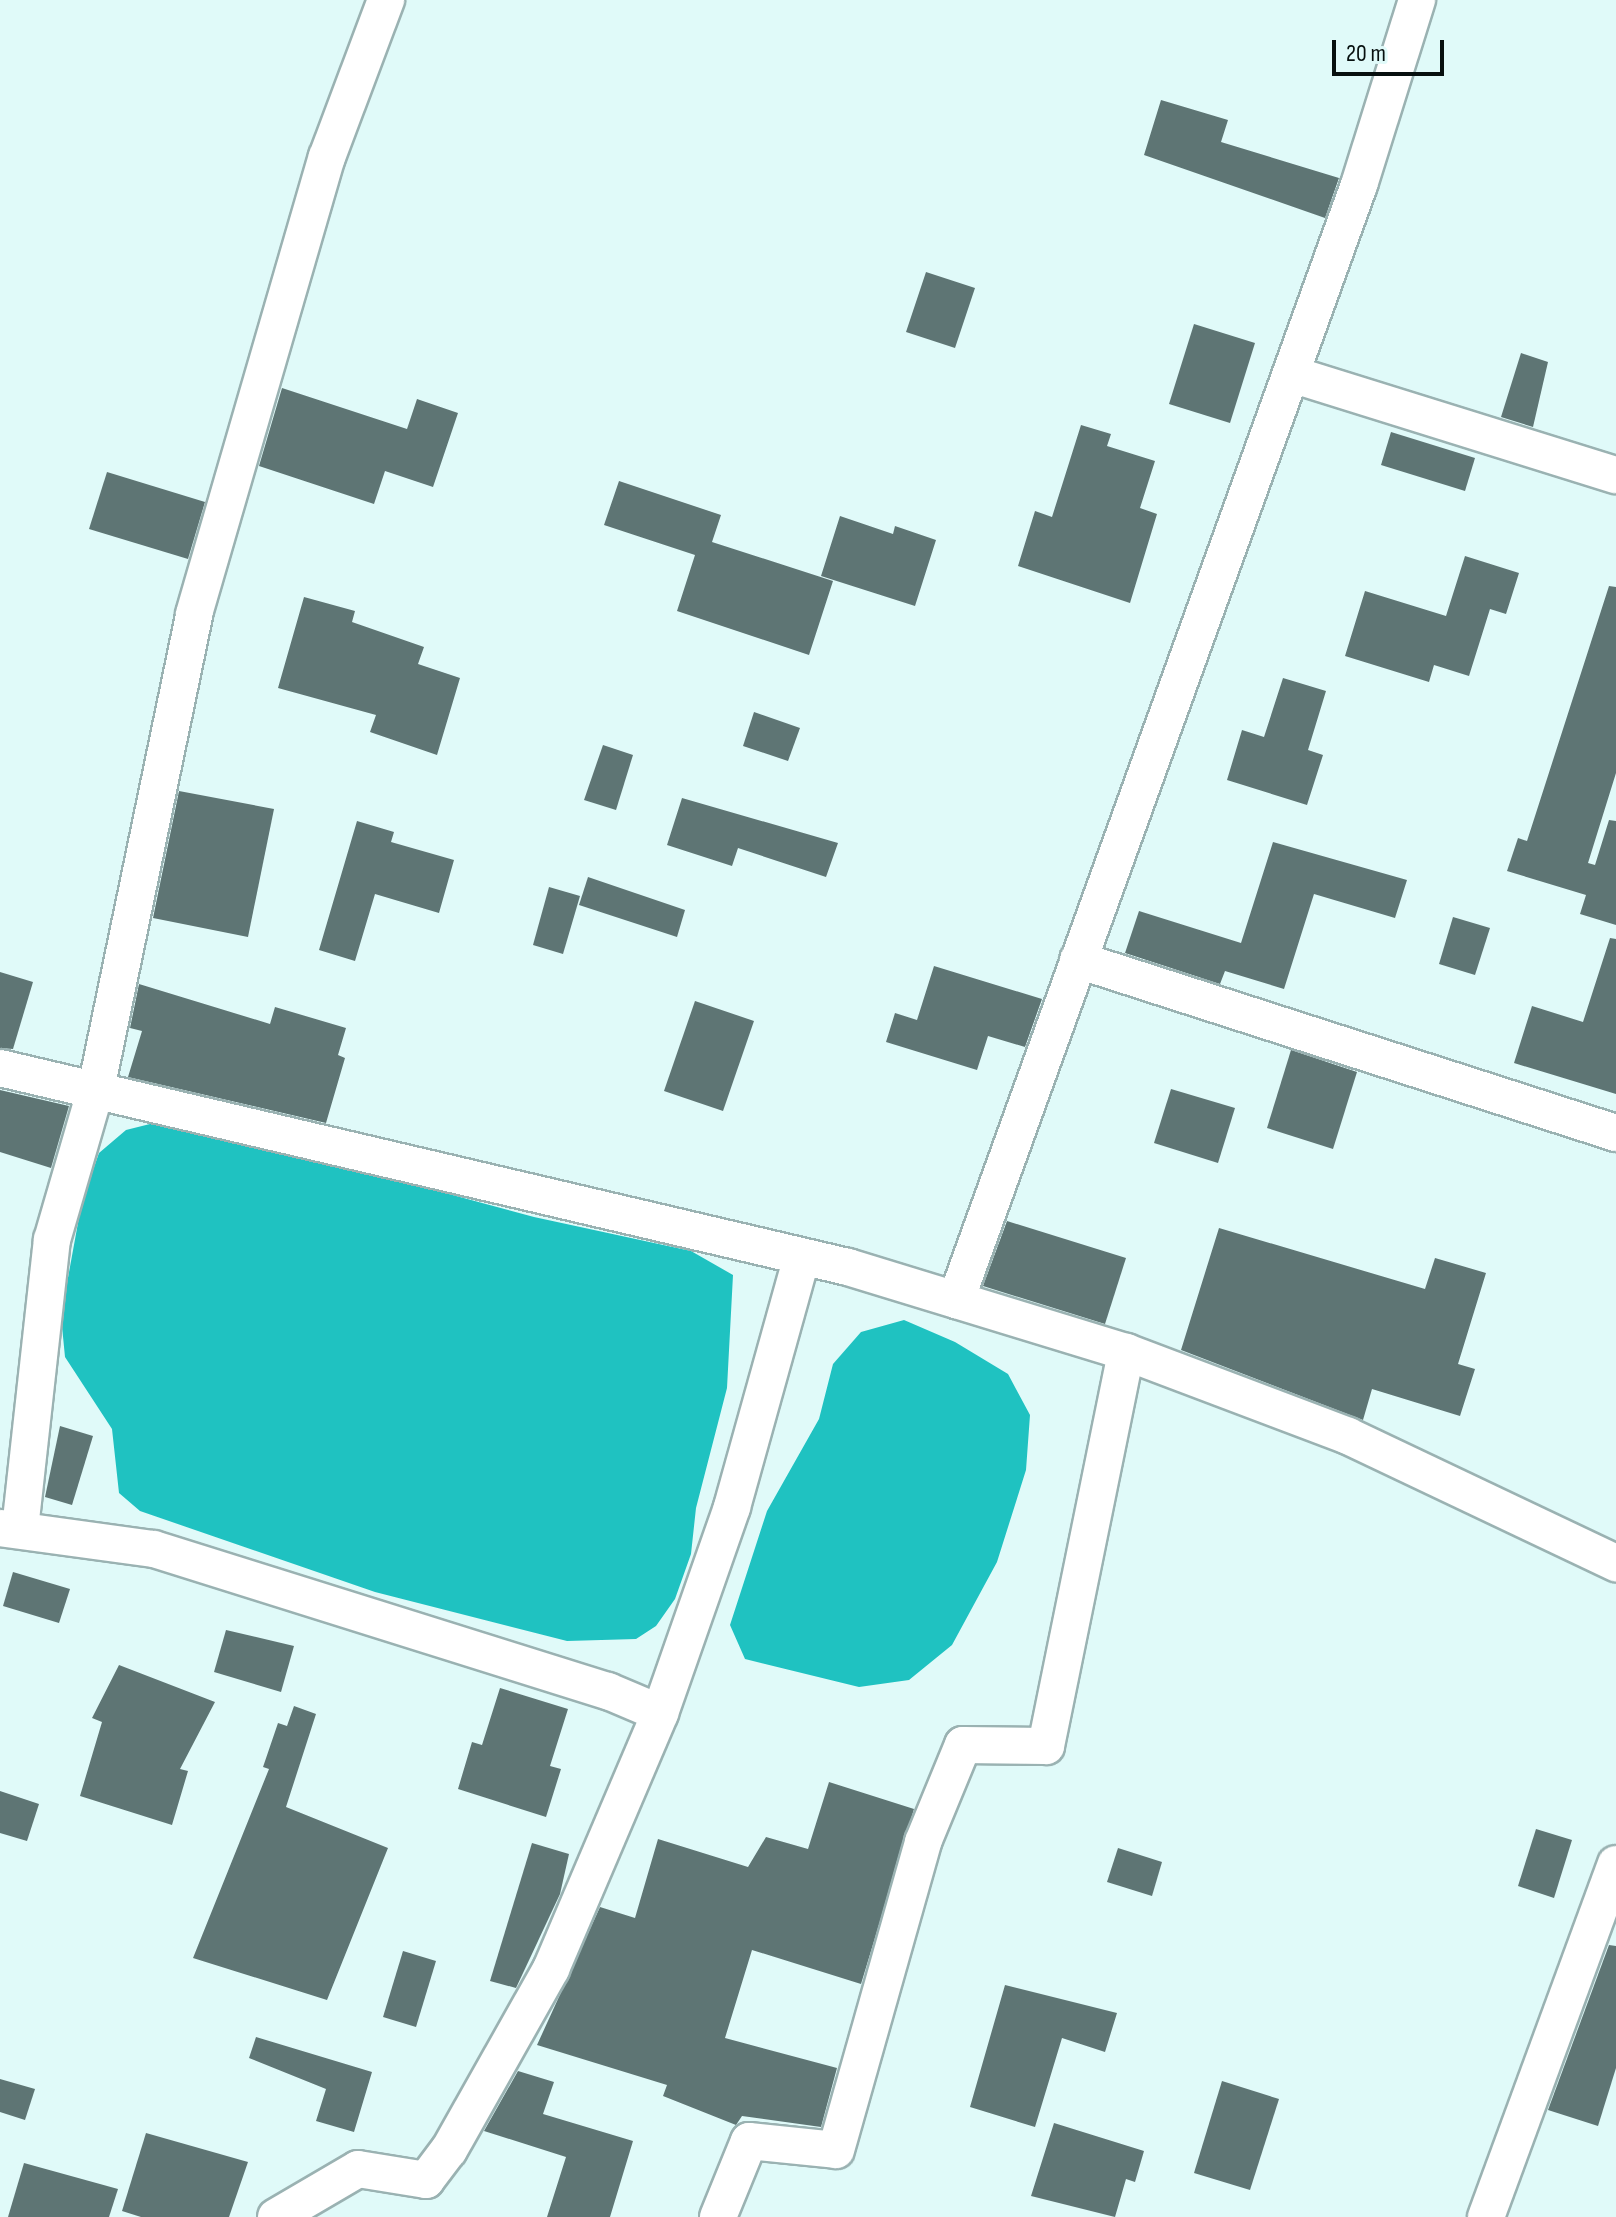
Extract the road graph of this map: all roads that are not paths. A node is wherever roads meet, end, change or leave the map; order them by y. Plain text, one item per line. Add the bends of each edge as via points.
1 (386, 0) edge
2 (1417, 0) edge
3 (1291, 374) junction
4 (1616, 475) edge
5 (1078, 960) junction
6 (0, 1068) edge
7 (96, 1089) junction
8 (1616, 1133) edge
9 (802, 1257) junction
10 (956, 1300) junction
11 (1126, 1352) junction
12 (10, 1528) edge
13 (1616, 1563) edge
14 (660, 1713) junction
15 (1616, 1864) edge
16 (276, 2217) edge
17 (718, 2217) edge
18 (1486, 2217) edge

1 - 7 street via 327,157 194,614
2 - 3 street
3 - 4 street
3 - 5 street
5 - 8 street
5 - 10 street
6 - 7 street
7 - 9 street
7 - 12 street via 52,1240
9 - 10 street
9 - 14 street via 732,1507
10 - 11 street
11 - 13 street via 1348,1436
11 - 17 street via 1046,1746 963,1745 923,1842 836,2150 749,2141
12 - 14 street via 154,1549 608,1691
14 - 16 street via 551,1969 449,2150 426,2180 358,2169
15 - 18 street

